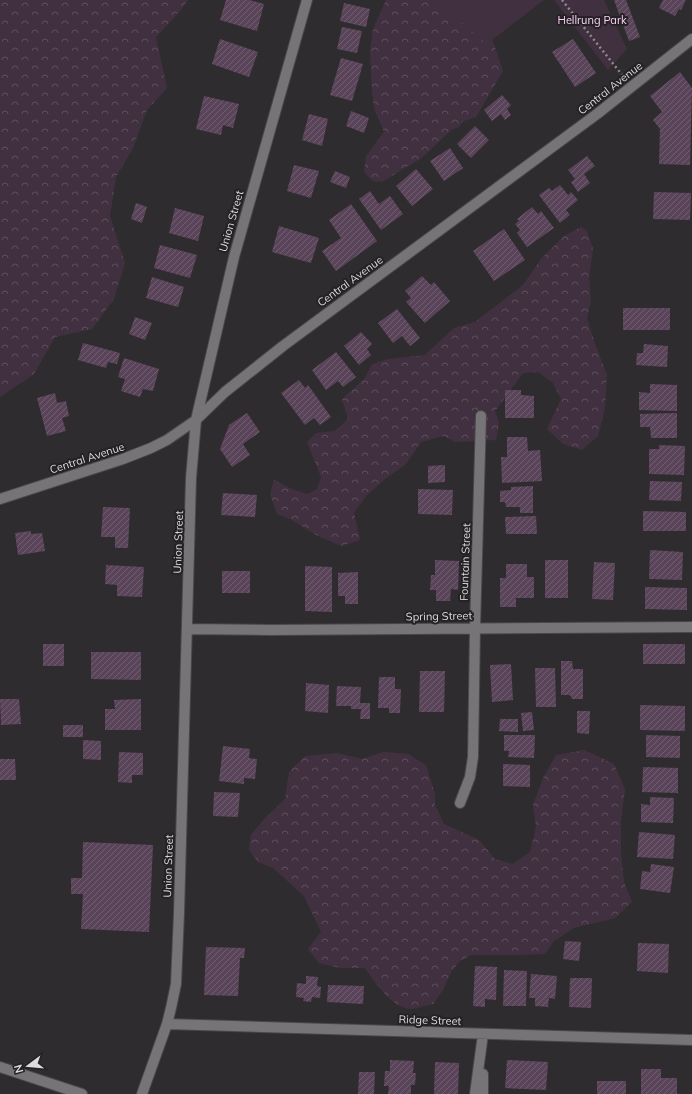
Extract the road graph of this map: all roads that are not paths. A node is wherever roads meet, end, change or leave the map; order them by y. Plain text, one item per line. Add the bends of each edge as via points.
1 (307, 0) edge
2 (692, 39) edge
3 (481, 416) dead end
4 (196, 420) junction
5 (0, 499) edge
6 (692, 627) edge
7 (475, 628) junction
8 (187, 630) junction
9 (460, 803) dead end
10 (167, 1024) junction
11 (483, 1034) junction
12 (692, 1040) edge
13 (0, 1067) edge
14 (82, 1094) edge
15 (142, 1094) edge
16 (475, 1094) edge
17 (483, 1094) edge

1 - 4 street, Union Street via 234,257
2 - 4 street, Central Avenue via 597,114 283,346
3 - 7 street, Fountain Street
4 - 5 street, Central Avenue via 152,448
4 - 8 street, Union Street via 191,478
6 - 7 street, Spring Street
7 - 8 street, Spring Street
7 - 9 street, Fountain Street via 473,757 470,777
8 - 10 street, Union Street via 176,984
10 - 11 street, Ridge Street
10 - 15 street, Union Street
11 - 12 street, Ridge Street
11 - 16 street
11 - 17 street
13 - 14 street

